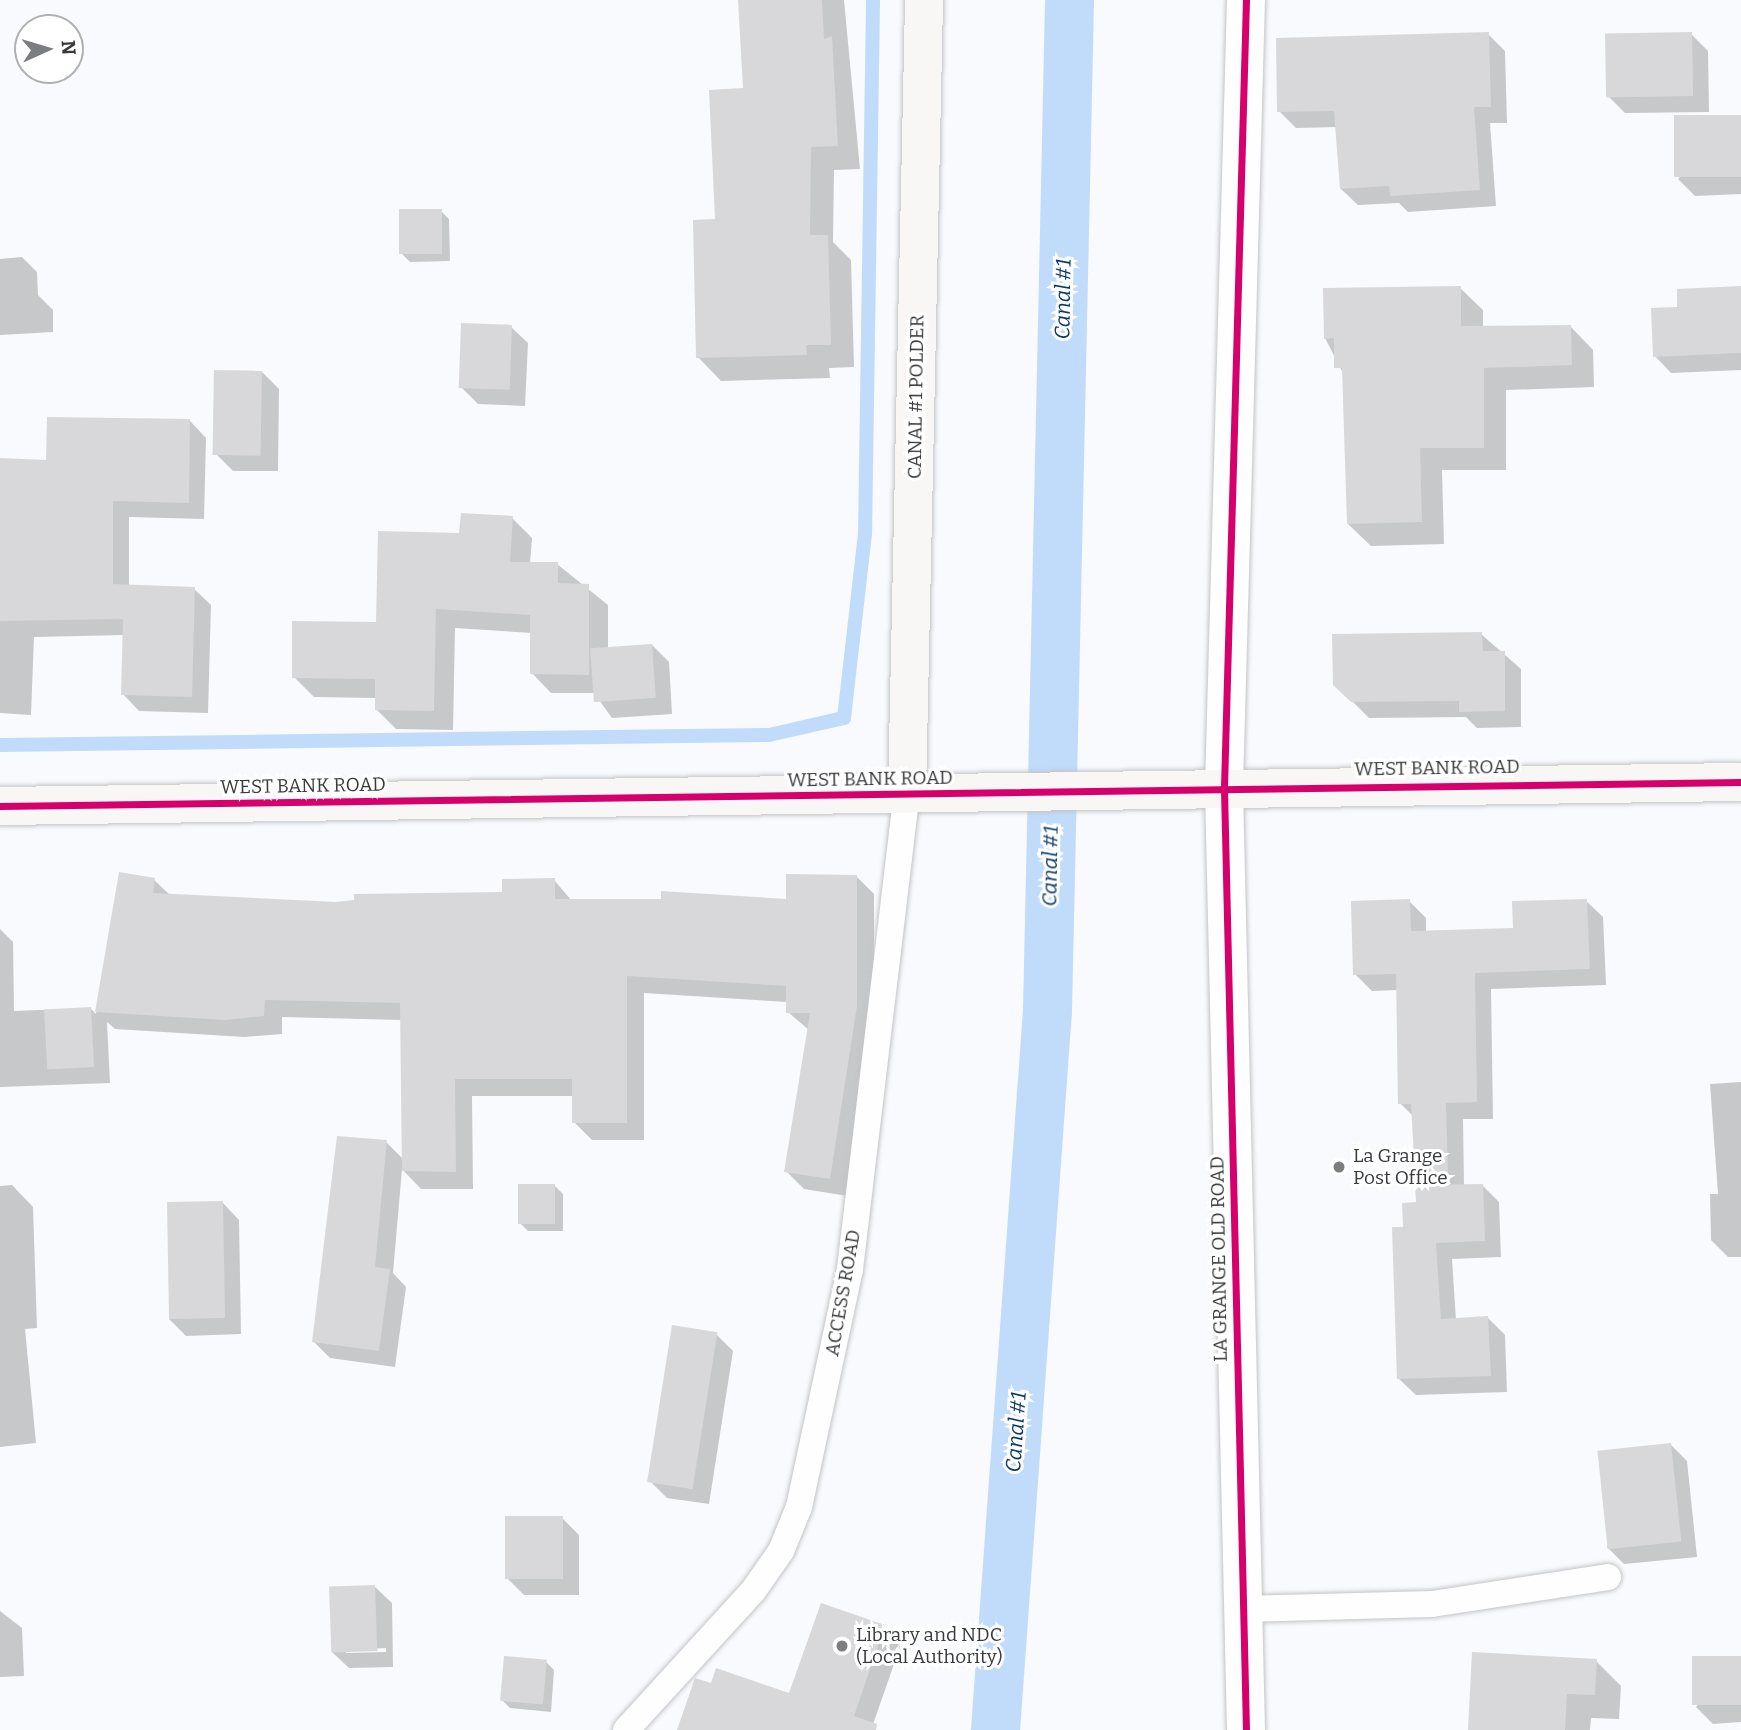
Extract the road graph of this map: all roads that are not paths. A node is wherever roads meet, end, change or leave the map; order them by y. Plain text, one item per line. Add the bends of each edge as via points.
1 (924, 0) edge
2 (1247, 0) edge
3 (1741, 782) edge
4 (1224, 787) junction
5 (907, 794) junction
6 (0, 806) edge
7 (1608, 1577) dead end
8 (1243, 1609) junction
9 (626, 1730) edge
10 (1246, 1730) edge

1 - 5 street, CANAL #1 POLDER
2 - 4 street, LA GRANGE OLD ROAD
3 - 4 street, WEST BANK ROAD
4 - 5 street, WEST BANK ROAD
4 - 8 street, LA GRANGE OLD ROAD
5 - 6 street, WEST BANK ROAD
5 - 9 lane, ACCESS ROAD via 850,1269 799,1507 781,1551 753,1591
7 - 8 lane via 1432,1604
8 - 10 street, LA GRANGE OLD ROAD

